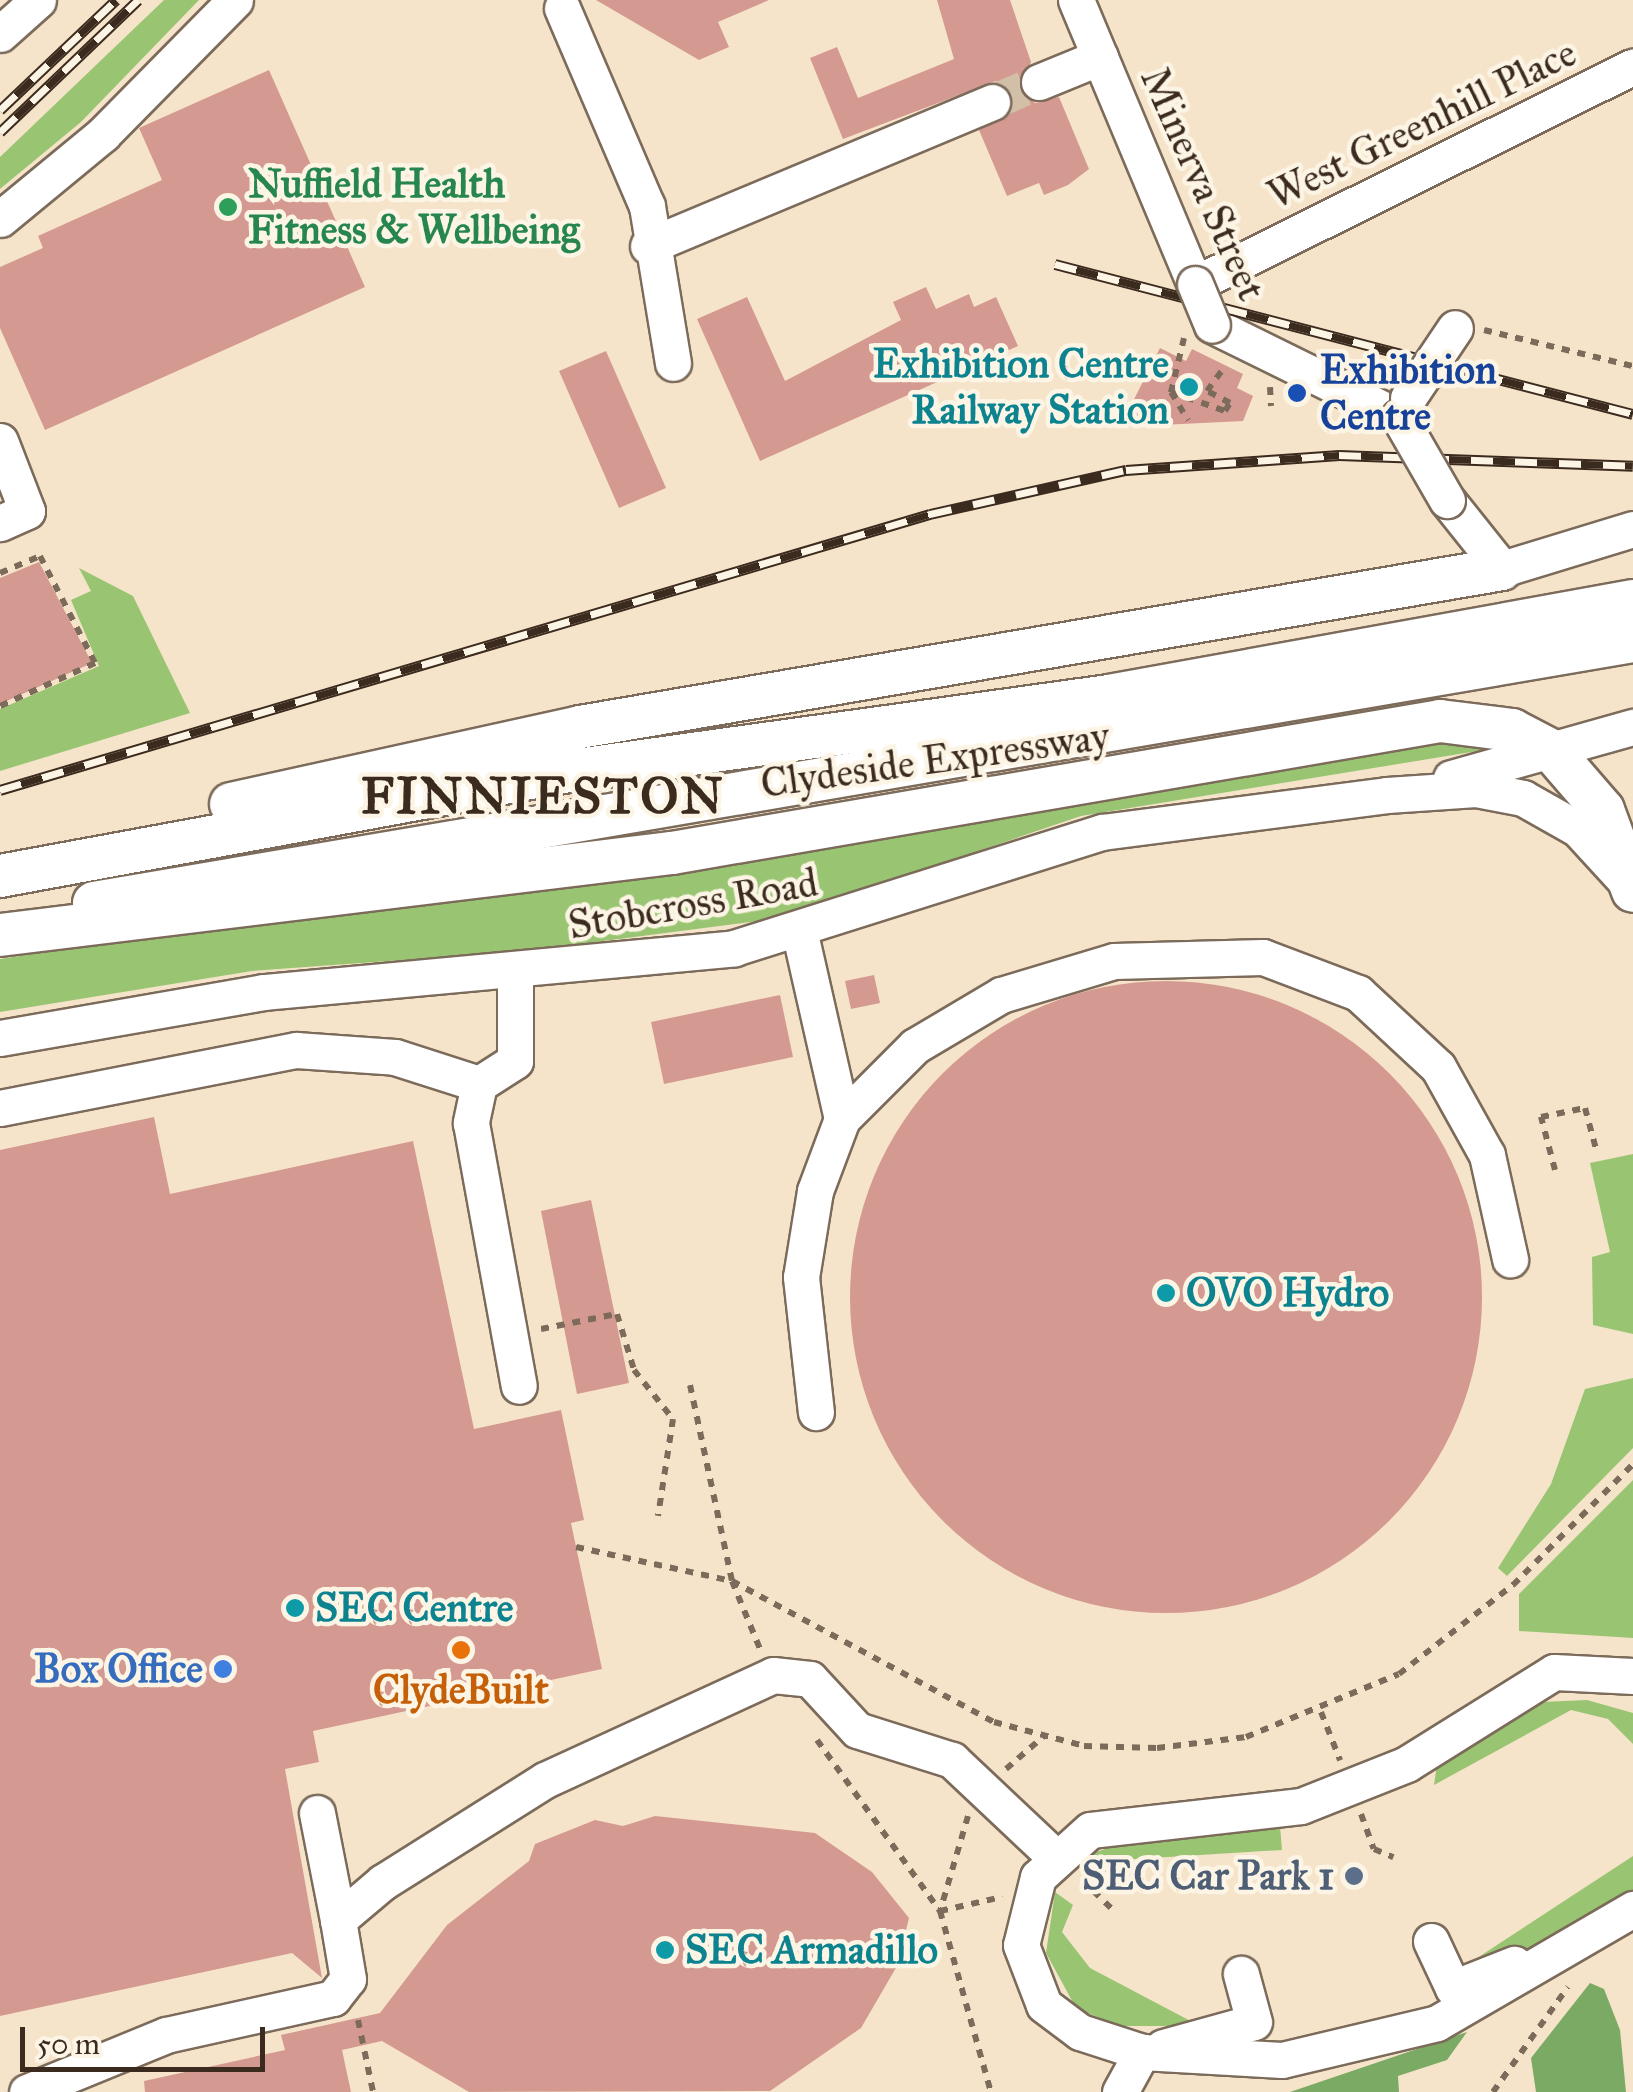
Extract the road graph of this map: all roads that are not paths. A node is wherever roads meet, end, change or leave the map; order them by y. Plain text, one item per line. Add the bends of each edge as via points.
1 (38, 0) edge
2 (234, 0) edge
3 (1076, 0) edge
4 (562, 8) dead end
5 (0, 34) edge
6 (1100, 57) junction
7 (1633, 67) edge
8 (1039, 82) tunnel mouth
9 (992, 102) tunnel mouth
10 (0, 219) edge
11 (648, 246) junction
12 (1208, 279) junction
13 (1457, 325) road end
14 (673, 363) dead end
15 (1403, 408) junction
16 (0, 441) edge
17 (0, 523) edge
18 (1633, 529) edge
19 (1519, 564) junction
20 (1633, 601) edge
21 (1633, 641) edge
22 (1507, 646) junction
23 (1633, 727) edge
24 (1552, 751) junction
25 (1387, 795) junction
26 (0, 868) edge
27 (0, 876) edge
28 (1633, 892) edge
29 (0, 921) edge
30 (0, 934) edge
31 (800, 934) junction
32 (515, 976) junction
33 (0, 1038) edge
34 (479, 1084) junction
35 (0, 1108) edge
36 (842, 1118) junction
37 (1510, 1259) dead end
38 (519, 1386) dead end
39 (816, 1412) dead end
40 (1633, 1676) edge
41 (317, 1814) dead end
42 (1054, 1856) junction
43 (1633, 1909) edge
44 (338, 1920) junction
45 (1599, 1932) junction
46 (1431, 1941) dead end
47 (1241, 1974) dead end
48 (1142, 2052) junction
49 (27, 2092) edge
50 (1120, 2092) edge

1 - 5 street
2 - 10 street via 102,134
3 - 6 street, Minerva Street
4 - 11 street via 647,206
6 - 8 street
6 - 12 street, Minerva Street via 1176,237
7 - 12 street, West Greenhill Place
9 - 11 street
11 - 14 street
12 - 15 street, Minerva Street, bridge via 1198,329
13 - 15 street, bridge
15 - 19 street, bridge via 1447,500
16 - 17 street via 27,511
18 - 19 street
19 - 26 main road via 580,727 170,817
20 - 22 main road, Clydeside Expressway
21 - 22 main road, Clydeside Expressway
22 - 27 main road, Clydeside Expressway via 562,772
22 - 29 main road, Clydeside Expressway
23 - 24 street, Stobcross Road
24 - 25 street, Stobcross Road
24 - 28 main road via 1603,810
24 - 30 main road via 1512,730 1440,721 672,852
25 - 28 street, Stobcross Road via 1476,789 1544,805 1594,843
25 - 31 street, Stobcross Road via 1102,832
31 - 32 street, Stobcross Road
31 - 36 street
32 - 33 street, Stobcross Road via 264,992
32 - 34 street via 515,1060
34 - 35 street via 396,1056 296,1050
34 - 38 street via 471,1123
36 - 37 street via 915,1046 1030,984 1162,955 1263,957 1358,993 1438,1067 1488,1155
36 - 39 street via 815,1191 801,1277
40 - 42 street via 1554,1672 1433,1750 1352,1788 1245,1817 1090,1830
41 - 44 street
42 - 44 street via 952,1760 857,1730 824,1689 783,1674 545,1780
42 - 48 street via 1021,1925 1033,1988 1080,2032
43 - 45 street
44 - 49 street via 345,1986 324,2002 166,2036
45 - 46 street via 1453,1988
45 - 48 street via 1480,2005 1399,2037 1282,2060
47 - 48 street via 1254,2022
48 - 50 street

